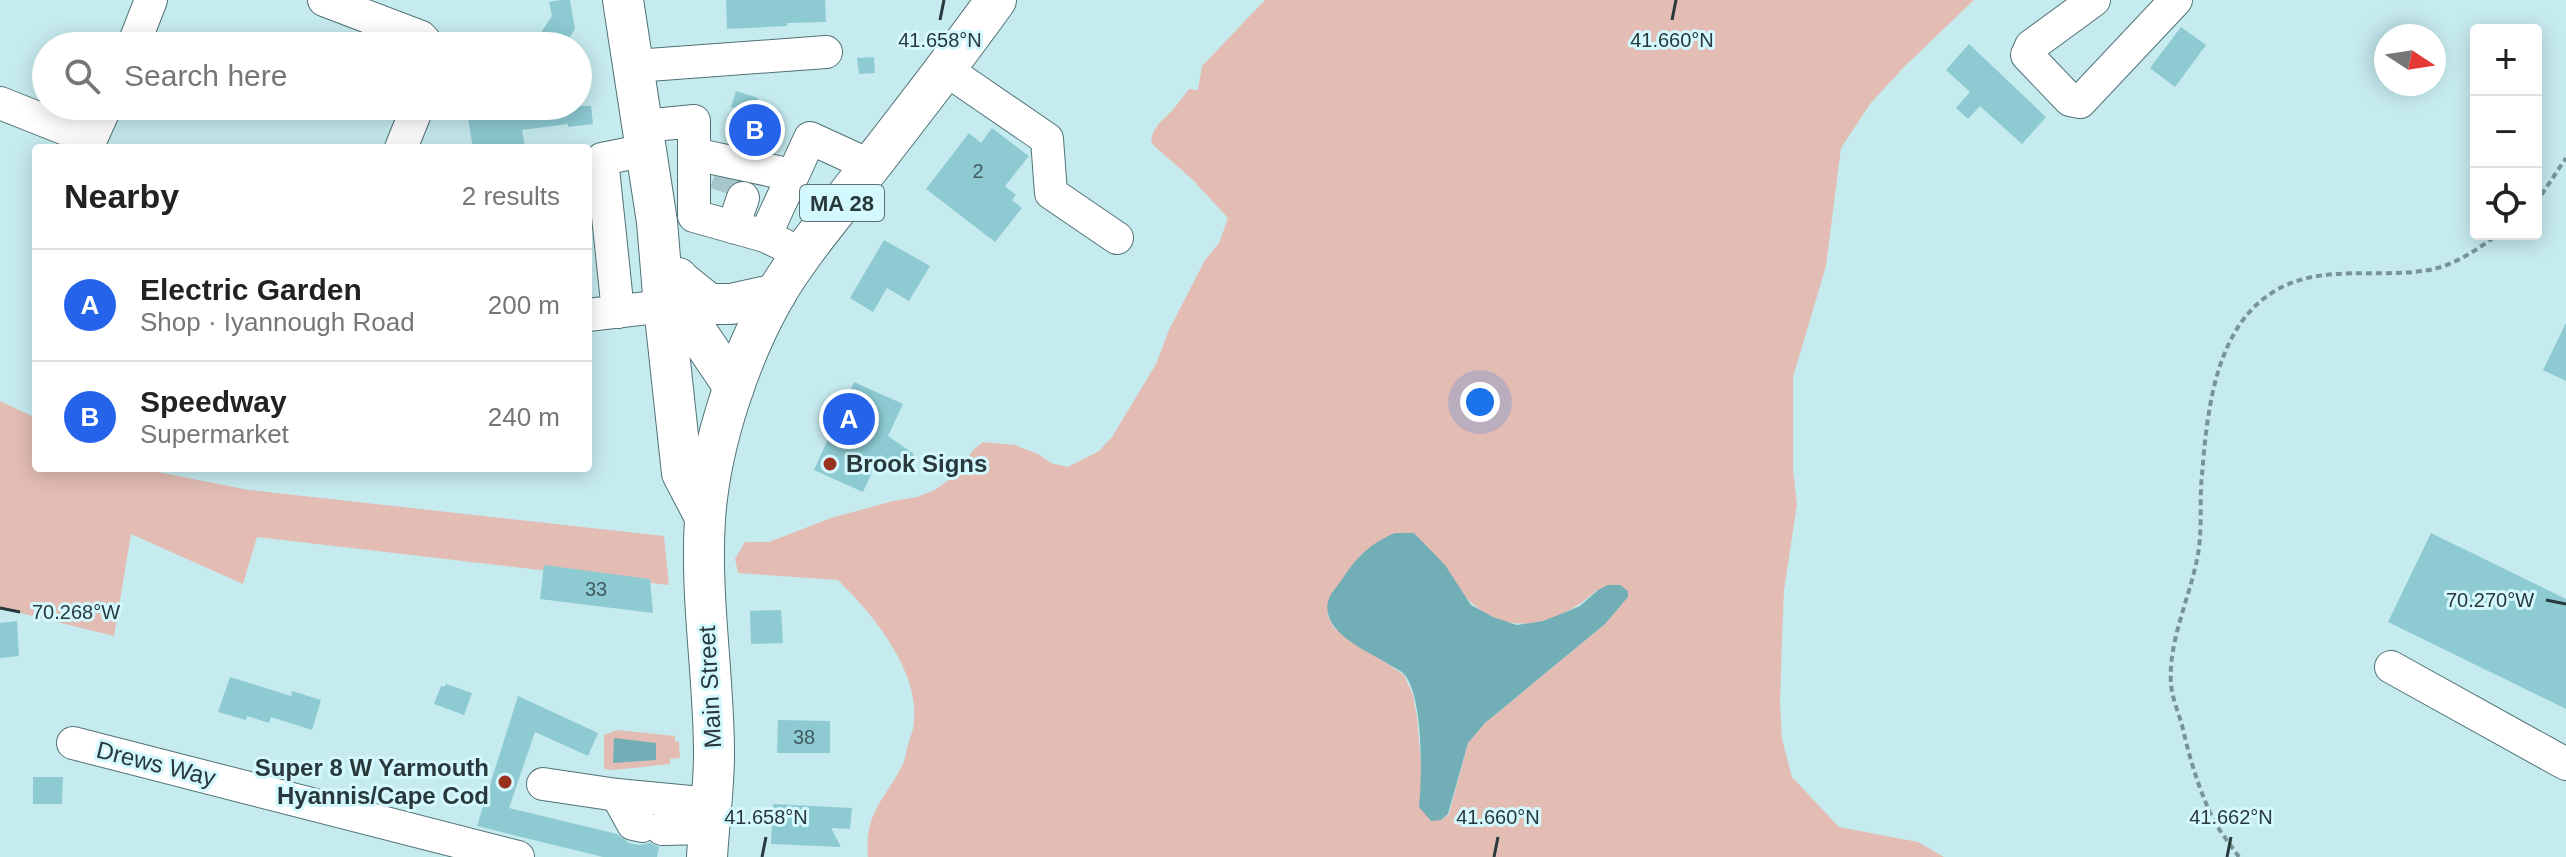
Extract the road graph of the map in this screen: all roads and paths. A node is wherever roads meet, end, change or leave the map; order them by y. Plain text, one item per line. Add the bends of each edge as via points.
1 (151, 0) edge
2 (623, 0) edge
3 (996, 0) edge
4 (2094, 0) edge
5 (2176, 0) edge
6 (342, 3) edge
7 (138, 32) edge
8 (409, 32) edge
9 (826, 52) dead end
10 (635, 66) junction
11 (945, 69) junction
12 (0, 103) edge
13 (32, 118) edge
14 (37, 120) edge
15 (100, 120) edge
16 (412, 120) edge
17 (645, 138) junction
18 (89, 144) edge
19 (403, 144) edge
20 (694, 154) junction
21 (2566, 158) edge
22 (871, 166) junction
23 (792, 175) junction
24 (2542, 194) edge
25 (718, 197) junction
26 (598, 213) edge
27 (765, 236) junction
28 (1117, 238) dead end
29 (2489, 240) edge
30 (803, 254) junction
31 (671, 293) junction
32 (776, 294) junction
33 (603, 313) edge
34 (734, 387) junction
35 (705, 517) junction
36 (2391, 667) dead end
37 (73, 743) dead end
38 (2566, 764) edge
39 (543, 784) dead end
40 (617, 795) junction
41 (709, 830) edge
42 (518, 857) edge
43 (2239, 857) edge

1 - 7 street
2 - 10 main road, Main Street
3 - 11 main road, MA 28
4 - 5 street via 2031,46 2027,55 2070,100 2080,102
6 - 8 street
9 - 10 street
10 - 17 main road, Main Street
11 - 22 main road, MA 28
11 - 28 street via 1047,139 1051,193
12 - 13 street
14 - 18 street
15 - 18 street
16 - 19 street
17 - 20 street via 694,121
17 - 25 main road, Main Street
17 - 26 street via 602,159
20 - 25 street
20 - 25 street
21 - 24 path
22 - 23 street via 810,138
22 - 30 main road, MA 28
23 - 25 street
23 - 27 street
25 - 27 street
25 - 31 main road, Main Street
26 - 33 street
27 - 30 street
29 - 43 path via 2457,261 2432,269 2313,275 2276,290 2239,323 2226,349 2213,391 2198,557 2175,644 2171,683 2196,779 2213,819
30 - 32 main road, MA 28
31 - 32 main road via 709,304
31 - 33 street
31 - 34 main road, Main Street
31 - 35 main road, Main Street via 682,473
32 - 34 main road, MA 28
34 - 35 main road, Main Street / MA 28
35 - 41 main road, Main Street / MA 28 via 714,755
36 - 38 street
37 - 42 street, Drews Way
39 - 40 street
40 - 41 street
40 - 41 street via 633,824

